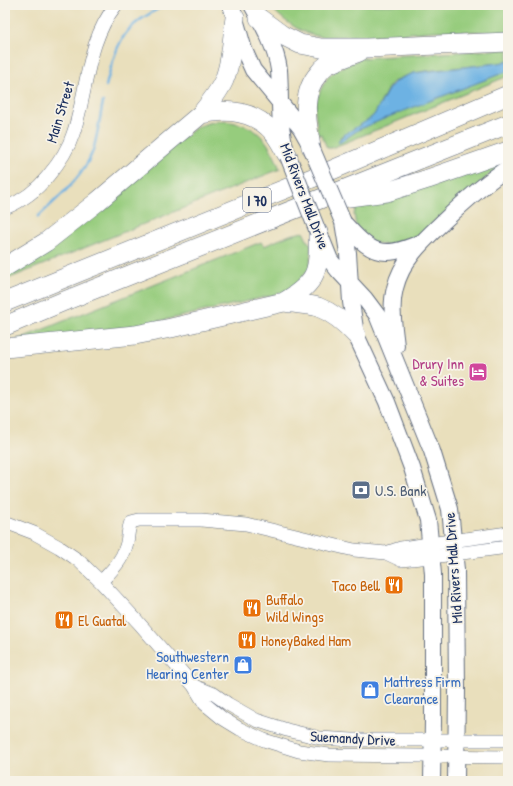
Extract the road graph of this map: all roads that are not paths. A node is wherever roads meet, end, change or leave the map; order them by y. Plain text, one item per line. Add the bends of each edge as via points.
1 (116, 5) edge
2 (233, 11) edge
3 (256, 12) edge
4 (508, 42) edge
5 (367, 48) junction
6 (508, 96) edge
7 (280, 102) junction
8 (201, 114) junction
9 (508, 124) edge
10 (311, 147) junction
11 (508, 151) edge
12 (288, 156) junction
13 (508, 168) edge
14 (312, 202) junction
15 (5, 208) edge
16 (343, 222) junction
17 (318, 232) junction
18 (420, 243) junction
19 (5, 267) edge
20 (350, 283) junction
21 (5, 302) edge
22 (284, 302) junction
23 (5, 326) edge
24 (356, 335) junction
25 (5, 348) edge
26 (397, 363) junction
27 (5, 522) edge
28 (508, 532) edge
29 (454, 547) junction
30 (508, 547) edge
31 (430, 550) junction
32 (101, 582) junction
33 (194, 686) junction
34 (433, 740) junction
35 (457, 740) junction
36 (508, 740) edge
37 (432, 756) junction
38 (457, 757) junction
39 (508, 757) edge
40 (432, 781) edge
41 (456, 781) edge

1 - 15 street, Main Street via 95,44 77,122 64,154 36,189
2 - 7 main road, Mid Rivers Mall Drive via 244,50 253,70
2 - 8 highway via 229,61 224,81
3 - 5 highway via 282,34 300,44 321,48
3 - 7 main road, Mid Rivers Mall Drive via 274,47
4 - 5 highway
5 - 10 highway via 326,65 314,78 306,97 306,119
6 - 21 highway, I 70
7 - 10 main road, Mid Rivers Mall Drive via 301,128
7 - 12 main road, Mid Rivers Mall Drive via 282,137
8 - 12 highway via 226,110 259,120 273,132
8 - 19 highway via 46,242
9 - 14 highway, I 70
10 - 16 main road, Mid Rivers Mall Drive, bridge
11 - 14 highway via 387,192
12 - 17 main road, Mid Rivers Mall Drive, bridge
13 - 18 main road via 490,180
14 - 23 highway, I 70
16 - 18 main road via 358,239 374,250 402,251
16 - 20 main road, Mid Rivers Mall Drive
17 - 20 main road, Mid Rivers Mall Drive via 330,260
17 - 22 highway via 318,260 314,275 300,292
18 - 26 main road via 405,264 394,288 392,307
20 - 24 main road, Mid Rivers Mall Drive
20 - 26 main road, Mid Rivers Mall Drive via 377,315
22 - 24 highway via 317,307 333,314
22 - 25 highway via 135,335
24 - 31 main road, Mid Rivers Mall Drive via 387,402 412,468 428,520
26 - 29 main road, Mid Rivers Mall Drive via 442,481 450,509
27 - 32 street, Suemandy Drive via 34,533 59,548 78,560
28 - 29 street
29 - 30 street
29 - 31 street
29 - 35 main road, Mid Rivers Mall Drive
31 - 32 street via 401,548 386,553 354,550 246,524 201,520 139,520 131,522 122,558
31 - 34 main road, Mid Rivers Mall Drive via 433,574
32 - 33 street, Suemandy Drive
33 - 34 street, Suemandy Drive via 214,694 256,720 320,738
33 - 37 street, Suemandy Drive via 205,704 234,726 264,740 299,751 330,755
34 - 35 street, Suemandy Drive
34 - 37 main road, Mid Rivers Mall Drive
35 - 36 street, Suemandy Drive
35 - 38 main road, Mid Rivers Mall Drive
37 - 38 street, Suemandy Drive
37 - 40 main road, Mid Rivers Mall Drive
38 - 39 street, Suemandy Drive
38 - 41 main road, Mid Rivers Mall Drive

